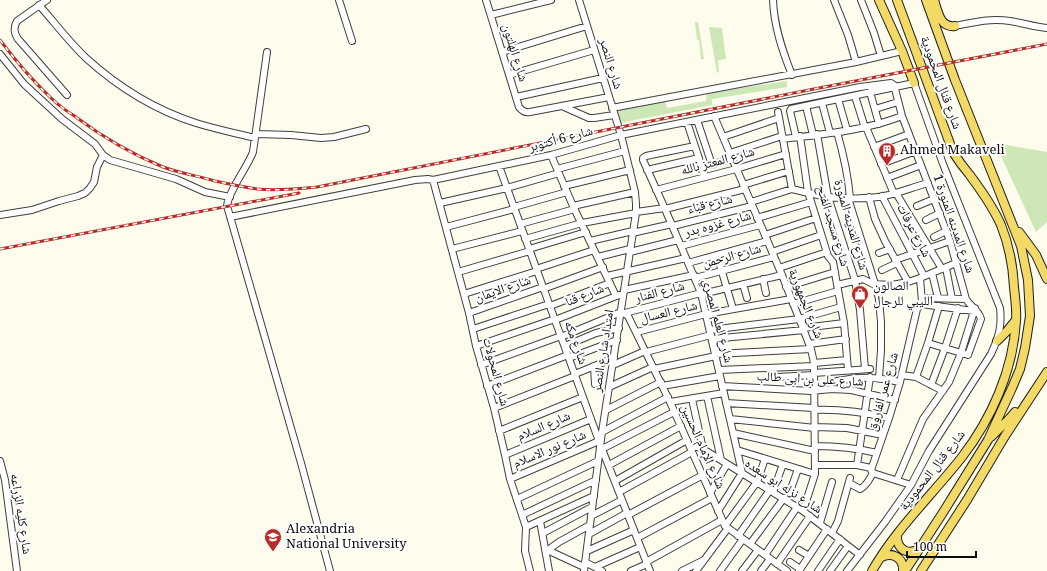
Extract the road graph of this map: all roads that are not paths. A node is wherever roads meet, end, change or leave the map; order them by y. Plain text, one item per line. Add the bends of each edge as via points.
1 (47, 0) edge
2 (339, 0) edge
3 (486, 0) edge
4 (551, 0) edge
5 (579, 0) edge
6 (773, 0) edge
7 (834, 0) edge
8 (861, 0) edge
9 (879, 0) edge
10 (897, 0) edge
11 (926, 0) edge
12 (934, 0) edge
13 (40, 5) junction
14 (491, 15) junction
15 (587, 26) junction
16 (955, 26) joint
17 (1047, 28) edge
18 (352, 41) dead end
19 (594, 50) junction
20 (902, 50) junction
21 (267, 52) dead end
22 (502, 52) junction
23 (0, 54) edge
24 (881, 56) junction
25 (856, 62) junction
26 (792, 75) junction
27 (509, 76) junction
28 (603, 78) junction
29 (914, 83) junction
30 (895, 87) junction
31 (870, 92) junction
32 (67, 95) dead end
33 (855, 96) junction
34 (516, 97) junction
35 (609, 98) junction
36 (838, 99) junction
37 (898, 102) junction
38 (822, 103) junction
39 (562, 106) junction
40 (806, 106) junction
41 (612, 108) junction
42 (875, 109) junction
43 (614, 115) junction
44 (714, 116) junction
45 (902, 116) junction
46 (697, 120) junction
47 (687, 122) junction
48 (879, 124) junction
49 (865, 128) junction
50 (366, 129) dead end
51 (847, 130) junction
52 (834, 133) junction
53 (909, 134) junction
54 (621, 135) junction
55 (815, 135) junction
56 (256, 136) junction
57 (723, 137) junction
58 (782, 137) junction
59 (798, 137) junction
60 (695, 146) junction
61 (874, 147) junction
62 (625, 151) junction
63 (916, 151) junction
64 (786, 154) junction
65 (103, 155) junction
66 (551, 155) junction
67 (731, 156) junction
68 (699, 158) junction
69 (712, 164) junction
70 (881, 164) junction
71 (921, 165) junction
72 (499, 166) junction
73 (702, 168) junction
74 (736, 169) junction
75 (630, 170) junction
76 (647, 170) junction
77 (558, 171) junction
78 (789, 171) junction
79 (705, 177) junction
80 (887, 178) junction
81 (434, 180) junction
82 (928, 182) junction
83 (744, 187) junction
84 (506, 188) junction
85 (566, 189) junction
86 (792, 189) junction
87 (656, 190) junction
88 (635, 192) junction
89 (808, 192) junction
90 (895, 193) junction
91 (882, 196) junction
92 (230, 197) junction
93 (828, 197) junction
94 (869, 197) junction
95 (849, 198) junction
96 (934, 199) junction
97 (811, 202) junction
98 (440, 203) junction
99 (751, 204) junction
100 (917, 206) dead end
101 (514, 208) junction
102 (574, 208) junction
103 (665, 208) junction
104 (636, 212) junction
105 (940, 213) junction
106 (0, 215) edge
107 (230, 216) junction
108 (757, 218) junction
109 (816, 218) junction
110 (926, 220) dead end
111 (582, 223) junction
112 (1013, 224) junction
113 (672, 225) junction
114 (760, 225) junction
115 (446, 227) junction
116 (521, 228) junction
117 (946, 231) junction
118 (586, 232) junction
119 (632, 232) junction
120 (821, 235) junction
121 (934, 237) dead end
122 (766, 238) junction
123 (525, 239) junction
124 (678, 240) junction
125 (590, 241) junction
126 (950, 241) junction
127 (681, 246) junction
128 (929, 248) junction
129 (452, 249) junction
130 (890, 249) junction
131 (529, 250) junction
132 (594, 250) junction
133 (630, 250) junction
134 (827, 252) junction
135 (879, 253) dead end
136 (912, 254) junction
137 (717, 255) junction
138 (773, 255) junction
139 (598, 257) junction
140 (687, 260) junction
141 (896, 261) junction
142 (956, 263) junction
143 (602, 267) junction
144 (778, 268) junction
145 (944, 268) junction
146 (536, 270) junction
147 (627, 270) junction
148 (882, 270) dead end
149 (722, 271) junction
150 (458, 272) junction
151 (835, 272) junction
152 (932, 273) junction
153 (782, 275) junction
154 (607, 276) junction
155 (694, 277) junction
156 (922, 277) junction
157 (1047, 278) edge
158 (763, 279) junction
159 (855, 280) junction
160 (610, 282) junction
161 (908, 282) junction
162 (744, 284) junction
163 (875, 284) junction
164 (786, 287) junction
165 (543, 288) junction
166 (727, 288) junction
167 (838, 288) junction
168 (624, 292) junction
169 (766, 293) dead end
170 (464, 294) junction
171 (702, 294) junction
172 (616, 296) junction
173 (747, 298) dead end
174 (922, 298) junction
175 (938, 298) junction
176 (952, 299) junction
177 (966, 299) junction
178 (792, 302) junction
179 (921, 304) junction
180 (550, 305) junction
181 (939, 306) junction
182 (841, 307) junction
183 (958, 308) junction
184 (733, 309) junction
185 (975, 310) junction
186 (469, 313) junction
187 (623, 313) junction
188 (706, 314) junction
189 (799, 319) junction
190 (555, 320) junction
191 (1016, 320) junction
192 (844, 323) junction
193 (619, 328) junction
194 (473, 329) junction
195 (803, 329) junction
196 (637, 332) junction
197 (711, 334) junction
198 (561, 336) junction
199 (846, 339) junction
200 (617, 340) junction
201 (997, 342) junction
202 (928, 343) junction
203 (476, 346) junction
204 (565, 346) junction
205 (810, 346) junction
206 (945, 348) junction
207 (646, 351) junction
208 (960, 353) junction
209 (715, 355) junction
210 (569, 357) junction
211 (847, 360) junction
212 (613, 362) junction
213 (814, 364) junction
214 (481, 365) junction
215 (1047, 365) edge
216 (594, 366) junction
217 (654, 368) junction
218 (848, 370) junction
219 (1047, 372) edge
220 (720, 373) junction
221 (814, 374) junction
222 (575, 375) junction
223 (902, 375) junction
224 (777, 377) dead end
225 (870, 377) junction
226 (916, 377) junction
227 (879, 378) junction
228 (836, 381) dead end
229 (900, 382) junction
230 (595, 384) dead end
231 (661, 384) junction
232 (931, 385) junction
233 (487, 386) junction
234 (722, 386) junction
235 (609, 387) junction
236 (814, 390) junction
237 (943, 391) junction
238 (724, 393) junction
239 (868, 394) junction
240 (707, 396) junction
241 (583, 397) junction
242 (692, 399) junction
243 (669, 400) junction
244 (895, 400) junction
245 (726, 403) junction
246 (494, 408) junction
247 (814, 409) junction
248 (606, 410) junction
249 (674, 412) junction
250 (865, 412) junction
251 (889, 418) junction
252 (591, 419) junction
253 (730, 419) junction
254 (681, 426) junction
255 (815, 427) junction
256 (499, 431) junction
257 (862, 431) junction
258 (602, 432) junction
259 (733, 433) junction
260 (883, 435) junction
261 (687, 440) junction
262 (988, 440) junction
263 (601, 444) junction
264 (703, 449) junction
265 (815, 449) junction
266 (860, 449) junction
267 (691, 450) junction
268 (737, 450) junction
269 (877, 453) junction
270 (505, 455) junction
271 (765, 459) junction
272 (721, 460) junction
273 (0, 461) edge
274 (598, 461) junction
275 (727, 464) junction
276 (783, 464) junction
277 (609, 465) junction
278 (815, 465) junction
279 (857, 465) junction
280 (798, 469) junction
281 (872, 470) junction
282 (742, 472) junction
283 (815, 474) junction
284 (703, 475) junction
285 (510, 479) junction
286 (596, 480) junction
287 (897, 480) junction
288 (615, 481) junction
289 (757, 482) junction
290 (832, 482) dead end
291 (911, 485) junction
292 (771, 491) junction
293 (619, 492) junction
294 (711, 495) junction
295 (594, 496) junction
296 (517, 499) junction
297 (785, 499) junction
298 (622, 500) junction
299 (592, 507) junction
300 (797, 507) junction
301 (718, 511) junction
302 (803, 511) junction
303 (628, 514) junction
304 (522, 515) junction
305 (591, 516) junction
306 (810, 516) junction
307 (540, 521) junction
308 (820, 523) junction
309 (590, 525) junction
310 (725, 525) junction
311 (526, 527) junction
312 (634, 530) junction
313 (829, 531) junction
314 (543, 533) junction
315 (589, 534) junction
316 (897, 535) junction
317 (740, 537) junction
318 (637, 538) junction
319 (840, 539) junction
320 (750, 544) junction
321 (848, 546) junction
322 (922, 546) junction
323 (640, 547) junction
324 (547, 549) junction
325 (758, 550) junction
326 (799, 550) dead end
327 (587, 551) junction
328 (860, 555) junction
329 (809, 556) junction
330 (767, 557) junction
331 (879, 558) junction
332 (705, 559) junction
333 (790, 562) dead end
334 (647, 563) junction
335 (777, 564) junction
336 (584, 567) edge
337 (595, 567) junction
338 (784, 570) edge
339 (800, 570) edge
340 (17, 571) edge
341 (330, 571) edge
342 (530, 571) edge
343 (549, 571) edge
344 (602, 571) edge
345 (631, 571) edge
346 (650, 571) edge
347 (682, 571) edge
348 (696, 571) edge
349 (720, 571) edge
350 (742, 571) edge
351 (761, 571) edge
352 (818, 571) edge
353 (830, 571) edge
354 (847, 571) edge
355 (872, 571) edge
356 (904, 571) edge
357 (921, 571) edge

1 - 13 street
2 - 18 street
3 - 14 street, شارع الهلتون
4 - 14 street
5 - 15 street, شارع النصر
6 - 26 street via 779,40
7 - 25 street
8 - 24 street
9 - 20 main road, شارع قنال المحمودية
10 - 191 main road, شارع قنال المحمودية via 953,152 990,204 1005,236 1012,266
11 - 112 main road, شارع قنال المحمودية
12 - 16 main road, شارع قنال المحمودية via 943,22
13 - 32 street via 17,22 14,32
13 - 56 street via 86,57 107,76 137,96 182,118 210,127
14 - 22 street, شارع الهلتون
15 - 19 street, شارع النصر
15 - 22 street
16 - 17 street via 997,20
19 - 27 street
19 - 28 street, شارع النصر
20 - 24 street
20 - 29 main road, شارع قنال المحمودية
21 - 56 street
22 - 27 street, شارع الهلتون
23 - 65 street via 24,84 65,122 95,144
24 - 25 street
25 - 26 street
26 - 41 street
27 - 34 street, شارع الهلتون
28 - 34 street
28 - 35 street, شارع النصر
29 - 30 street
29 - 201 street, شارع قنال المحمودية via 1000,308 1001,321
30 - 31 street
30 - 37 street, شارع المدينه المنورة 1
30 - 44 street, شارع 6 أكتوبر via 891,83 860,87
31 - 33 street
31 - 42 street
33 - 36 street
33 - 49 street
34 - 39 street, شارع الهلتون via 523,112
35 - 39 street
35 - 41 street, شارع النصر
36 - 38 street
36 - 51 street
37 - 42 street
37 - 45 street, شارع المدينه المنورة 1
38 - 40 street
38 - 52 street
39 - 43 street via 588,118
40 - 55 street, شارع المدينه المنورة
40 - 59 street, شارع مسجد الفتح via 790,111
41 - 43 street, شارع النصر
42 - 48 street
43 - 54 street, شارع النصر
44 - 46 street, شارع 6 أكتوبر
44 - 57 street, شارع الجمهورية
45 - 48 street
45 - 53 street, شارع المدينه المنورة 1
46 - 47 street, شارع 6 أكتوبر
46 - 69 street
47 - 54 street, شارع 6 أكتوبر
47 - 60 street
48 - 49 street
49 - 51 street
49 - 61 street
50 - 56 street via 321,138 291,135
51 - 52 street
52 - 55 street
52 - 95 street via 844,154
53 - 61 street
53 - 63 street, شارع المدينه المنورة 1
54 - 62 street, امتداد شارع النصر
54 - 66 street, شارع 6 أكتوبر
55 - 59 street
55 - 93 street, شارع المدينه المنورة
56 - 92 street via 252,156
57 - 58 street via 778,115
57 - 67 street, شارع الجمهورية
58 - 59 street
58 - 64 street
58 - 67 street
59 - 89 street, شارع مسجد الفتح
60 - 68 street
60 - 76 street, شارع العلم المصري via 645,156 643,160
61 - 70 street
62 - 75 street, امتداد شارع النصر
62 - 77 street
63 - 70 street
63 - 71 street, شارع المدينه المنورة 1
64 - 74 street, شارع المعتز بالله
64 - 78 street
65 - 92 street via 115,162 168,176 205,192
65 - 106 street via 94,182 85,193 32,210
66 - 72 street, شارع 6 أكتوبر
66 - 77 street
67 - 69 street
67 - 74 street, شارع الجمهورية
68 - 73 street
68 - 76 street
69 - 73 street
70 - 80 street
71 - 80 street
71 - 82 street, شارع المدينه المنورة 1
72 - 81 street, شارع 6 أكتوبر
72 - 84 street, شارع مكه
73 - 79 street
74 - 79 street, شارع المعتز بالله
74 - 83 street, شارع الجمهورية
75 - 85 street
75 - 88 street, امتداد شارع النصر
76 - 87 street, شارع العلم المصري
77 - 84 street
77 - 85 street
78 - 83 street
78 - 86 street
79 - 87 street, شارع المعتز بالله
80 - 90 street
81 - 98 street, شارع المحولات
81 - 107 street, شارع 6 أكتوبر via 415,180
82 - 90 street
82 - 96 street, شارع المدينه المنورة 1
83 - 99 street, شارع الجمهورية
83 - 103 street
84 - 98 street
84 - 101 street, شارع مكه
85 - 101 street
85 - 102 street
86 - 89 street
86 - 99 street, شارع قباء
87 - 103 street, شارع العلم المصري
88 - 102 street
88 - 104 street, امتداد شارع النصر
89 - 93 street
89 - 97 street, شارع مسجد الفتح
90 - 91 street
90 - 128 street
91 - 94 street
91 - 136 street, شارع عرفات
92 - 107 street via 227,206
93 - 95 street
93 - 159 street, شارع المدينه المنورة
94 - 95 street
94 - 130 street
95 - 163 street
96 - 100 street
96 - 105 street, شارع المدينه المنورة 1
97 - 108 street
97 - 109 street, شارع مسجد الفتح
98 - 115 street, شارع المحولات
99 - 108 street, شارع الجمهورية
99 - 113 street, شارع قباء
101 - 115 street
101 - 116 street, شارع مكه
102 - 111 street
102 - 116 street
103 - 104 street
103 - 113 street, شارع العلم المصري
104 - 111 street
104 - 119 street, امتداد شارع النصر
105 - 110 street
105 - 117 street, شارع المدينه المنورة 1
107 - 341 street
108 - 114 street, شارع الجمهورية
109 - 120 street, شارع مسجد الفتح
109 - 122 street
111 - 118 street
111 - 123 street
112 - 157 main road via 1036,255
112 - 262 main road, شارع قنال المحمودية via 1027,274 1029,328 1016,379
113 - 119 street, شارع قباء
113 - 124 street, شارع العلم المصري
114 - 122 street, شارع الجمهورية
114 - 127 street, شارع غزوه بدر
115 - 129 street, شارع المحولات
116 - 123 street, شارع مكه
116 - 129 street
117 - 121 street
117 - 126 street, شارع المدينه المنورة 1
118 - 125 street
118 - 131 street
119 - 125 street, شارع قباء
119 - 133 street, امتداد شارع النصر
120 - 134 street, شارع مسجد الفتح
120 - 138 street, شارع الرحمن
122 - 137 street
122 - 138 street, شارع الجمهورية
123 - 131 street, شارع مكه
124 - 127 street, شارع العلم المصري
124 - 133 street
125 - 132 street
126 - 128 street
126 - 142 street, شارع المدينه المنورة 1
127 - 140 street, شارع العلم المصري
128 - 136 street
128 - 145 street
129 - 150 street, شارع المحولات
130 - 135 street
130 - 141 street
131 - 146 street, شارع مكه
131 - 150 street
132 - 139 street
132 - 146 street
133 - 139 street
133 - 147 street, امتداد شارع النصر
134 - 144 street
134 - 151 street, شارع مسجد الفتح
136 - 141 street
136 - 156 street, شارع عرفات
137 - 140 street
137 - 149 street
138 - 144 street, شارع الجمهورية
138 - 149 street, شارع الرحمن
139 - 143 street
140 - 147 street
140 - 155 street, شارع العلم المصري
141 - 148 street
141 - 161 street
142 - 145 street
142 - 177 street, شارع المدينه المنورة 1
143 - 154 street
143 - 165 street, شارع الايمان
144 - 153 street, شارع الجمهورية
145 - 152 street
145 - 176 street
146 - 165 street, شارع مكه
146 - 170 street
147 - 154 street
147 - 168 street, امتداد شارع النصر
149 - 155 street, شارع الرحمن
149 - 166 street
150 - 170 street, شارع المحولات
151 - 164 street
151 - 167 street, شارع مسجد الفتح
152 - 156 street
152 - 175 street
153 - 158 street, شارع الفنار
153 - 164 street, شارع الجمهورية
154 - 160 street
155 - 168 street, شارع الرحمن
155 - 171 street, شارع العلم المصري
156 - 161 street
156 - 174 street, شارع عمر الفاروق
158 - 162 street, شارع الفنار
158 - 169 street
159 - 163 street via 864,279
159 - 167 street, شارع العسال
159 - 218 street, شارع المدينه المنورة via 867,369
160 - 172 street
160 - 180 street
161 - 163 street via 892,285
162 - 166 street, شارع الفنار
162 - 173 street
163 - 227 street via 881,322
164 - 178 street, شارع الجمهورية
165 - 180 street, شارع مكه
165 - 186 street, شارع الايمان
166 - 171 street, شارع الفنار
166 - 184 street
167 - 178 street, شارع العسال
167 - 182 street, شارع مسجد الفتح
168 - 172 street, شارع قنا
168 - 187 street, امتداد شارع النصر
170 - 186 street, شارع المحولات
171 - 187 street, شارع الفنار
171 - 188 street, شارع العلم المصري
172 - 190 street, شارع قنا
174 - 175 street
174 - 179 street, شارع عمر الفاروق
175 - 176 street
176 - 177 street
177 - 185 street, شارع المدينه المنورة 1
178 - 184 street, شارع العسال
178 - 189 street, شارع الجمهورية
179 - 181 street
179 - 223 street, شارع عمر الفاروق via 917,309
180 - 190 street, شارع مكه
180 - 194 street
181 - 183 street
181 - 202 street
182 - 189 street
182 - 192 street, شارع مسجد الفتح
183 - 185 street
183 - 206 street
184 - 188 street, شارع العسال
185 - 208 street
185 - 208 street, شارع المدينه المنورة 1 via 981,319 969,354
186 - 194 street, شارع المحولات
187 - 193 street, امتداد شارع النصر
187 - 196 street, شارع الإمام الحسين via 630,319
187 - 198 street, شارع الفنار
188 - 196 street, شارع العسال
188 - 197 street, شارع العلم المصري
189 - 195 street, شارع الجمهورية
189 - 197 street
190 - 198 street, شارع مكه
190 - 203 street, شارع قنا
191 - 201 main road
191 - 316 main road, شارع قنال المحمودية via 1008,369 985,420 962,456
192 - 195 street
192 - 199 street, شارع مسجد الفتح
193 - 200 street, امتداد شارع النصر
193 - 204 street via 596,333
194 - 203 street, شارع المحولات
195 - 197 street
195 - 205 street, شارع الجمهورية
196 - 207 street, شارع الإمام الحسين
197 - 207 street
197 - 209 street, شارع العلم المصري
198 - 204 street, شارع مكه
198 - 214 street, شارع الفنار
199 - 205 street
199 - 211 street, شارع مسجد الفتح
200 - 210 street
200 - 212 street, امتداد شارع النصر
201 - 291 street, شارع قنال المحمودية
202 - 206 street
202 - 226 street
203 - 214 street, شارع المحولات
204 - 210 street, شارع مكه
205 - 209 street
205 - 213 street, شارع الجمهورية
206 - 208 street
206 - 232 street
207 - 212 street
207 - 217 street, شارع الإمام الحسين
208 - 237 street
209 - 217 street
209 - 220 street, شارع العلم المصري
210 - 222 street, شارع مكه
210 - 233 street
211 - 213 street
211 - 218 street, شارع مسجد الفتح
212 - 216 street
212 - 235 street, امتداد شارع النصر
213 - 220 street
213 - 221 street, شارع الجمهورية
214 - 233 street, شارع المحولات
215 - 262 main road via 1009,419
216 - 222 street
216 - 230 street
217 - 231 street, شارع الإمام الحسين
217 - 235 street
218 - 221 street
219 - 357 main road
220 - 231 street
220 - 234 street, شارع العلم المصري
221 - 224 street
221 - 236 street, شارع الجمهورية
222 - 241 street, شارع مكه
222 - 246 street
223 - 226 street
223 - 229 street, شارع عمر الفاروق
225 - 227 street
225 - 228 street
225 - 239 street
226 - 232 street
227 - 229 street
229 - 244 street, شارع عمر الفاروق
231 - 243 street, شارع الإمام الحسين
231 - 248 street
232 - 237 street
233 - 246 street, شارع المحولات
234 - 236 street, شارع على بن ابى طالب
234 - 238 street, شارع العلم المصري
235 - 248 street, امتداد شارع النصر
236 - 239 street, شارع على بن ابى طالب via 851,390
236 - 247 street, شارع الجمهورية
237 - 287 street via 923,419
238 - 240 street
238 - 245 street, شارع العلم المصري
239 - 244 street, شارع على بن ابى طالب
239 - 250 street
240 - 242 street
240 - 272 street
241 - 252 street, شارع مكه
241 - 256 street
242 - 243 street
242 - 264 street
243 - 249 street, شارع الإمام الحسين
243 - 258 street
244 - 251 street, شارع عمر الفاروق
245 - 247 street
245 - 253 street, شارع العلم المصري
246 - 256 street, شارع المحولات
247 - 250 street
247 - 255 street, شارع الجمهورية
248 - 258 street, امتداد شارع النصر
249 - 254 street, شارع الإمام الحسين
249 - 263 street, شارع نور الاسلام
250 - 251 street
250 - 257 street
251 - 260 street, شارع عمر الفاروق
252 - 263 street, شارع مكه
252 - 270 street, شارع السلام
253 - 255 street
253 - 259 street, شارع العلم المصري
254 - 261 street, شارع الإمام الحسين
254 - 277 street
255 - 257 street
255 - 265 street, شارع الجمهورية
256 - 270 street, شارع المحولات
257 - 260 street
257 - 266 street
258 - 263 street, امتداد شارع النصر
259 - 265 street
259 - 268 street, شارع العلم المصري
260 - 269 street, شارع عمر الفاروق
261 - 267 street, شارع الإمام الحسين
261 - 288 street
262 - 322 main road, شارع قنال المحمودية
263 - 274 street, امتداد شارع النصر
263 - 277 street, شارع مكه
263 - 285 street, شارع نور الاسلام
264 - 267 street, شارع نزله ابو سعده via 698,447
264 - 272 street, شارع نزله ابو سعده
265 - 266 street via 837,446
265 - 278 street, شارع الجمهورية
266 - 269 street
266 - 279 street
267 - 284 street, شارع الإمام الحسين
267 - 293 street
268 - 271 street
268 - 282 street, شارع العلم المصري
269 - 281 street, شارع عمر الفاروق
270 - 285 street, شارع المحولات
271 - 276 street
271 - 289 street
272 - 275 street, شارع نزله ابو سعده
273 - 340 street, شارع كليه الزراعه via 5,480
274 - 286 street, امتداد شارع النصر
274 - 296 street
275 - 282 street, شارع نزله ابو سعده
275 - 294 street
276 - 280 street
276 - 292 street
277 - 288 street, شارع مكه
278 - 279 street
278 - 283 street, شارع الجمهورية
279 - 281 street
280 - 283 street
280 - 297 street
281 - 287 street
281 - 313 street, شارع عمر الفاروق via 865,486 860,489 849,481 838,521
282 - 289 street, شارع نزله ابو سعده
282 - 301 street
283 - 302 street, شارع الجمهورية
284 - 294 street, شارع الإمام الحسين
284 - 303 street
285 - 296 street, شارع المحولات
286 - 295 street, امتداد شارع النصر
286 - 304 street
287 - 291 street
288 - 293 street, شارع مكه
289 - 292 street, شارع نزله ابو سعده
289 - 310 street
290 - 308 street
291 - 328 street, شارع قنال المحمودية
292 - 297 street, شارع نزله ابو سعده
292 - 317 street
293 - 298 street, شارع مكه
294 - 301 street, شارع الإمام الحسين
294 - 318 street
295 - 299 street, امتداد شارع النصر
295 - 307 street
296 - 304 street, شارع المحولات
297 - 300 street, شارع نزله ابو سعده
297 - 320 street
298 - 303 street, شارع مكه
298 - 305 street
299 - 305 street, امتداد شارع النصر
299 - 314 street
300 - 302 street, شارع نزله ابو سعده
300 - 330 street
301 - 310 street, شارع الإمام الحسين
302 - 306 street, شارع نزله ابو سعده
303 - 312 street, شارع مكه
303 - 315 street
304 - 311 street, شارع المحولات
305 - 309 street, امتداد شارع النصر
306 - 308 street, شارع نزله ابو سعده
306 - 335 street
307 - 311 street
307 - 314 street
308 - 313 street, شارع نزله ابو سعده
309 - 315 street, امتداد شارع النصر
309 - 324 street
310 - 317 street, شارع الإمام الحسين
310 - 332 street
310 - 334 street
311 - 342 street, شارع المحولات via 525,551
312 - 318 street, شارع مكه
312 - 327 street
313 - 319 street, شارع نزله ابو سعده
313 - 329 street
314 - 324 street
315 - 327 street, امتداد شارع النصر
316 - 322 main road via 898,543 903,549 912,552
316 - 331 main road, شارع قنال المحمودية
317 - 320 street, شارع الإمام الحسين
317 - 349 street
318 - 323 street, شارع مكه
319 - 321 street, شارع نزله ابو سعده
319 - 352 street
320 - 325 street, شارع الإمام الحسين
321 - 328 street, شارع نزله ابو سعده
321 - 353 street
322 - 356 main road, شارع قنال المحمودية
323 - 334 street, شارع مكه
323 - 337 street
324 - 336 street
324 - 343 street
325 - 330 street, شارع الإمام الحسين
325 - 350 street
326 - 329 street
327 - 336 street, امتداد شارع النصر
328 - 354 street, شارع قنال المحمودية
329 - 339 street
330 - 335 street, شارع الإمام الحسين
330 - 351 street
331 - 355 main road, شارع قنال المحمودية
331 - 356 main road via 895,556 902,562
332 - 347 street
332 - 348 street
333 - 339 street
334 - 345 street
334 - 346 street, شارع مكه
335 - 338 street, شارع الإمام الحسين
336 - 337 street
337 - 344 street

